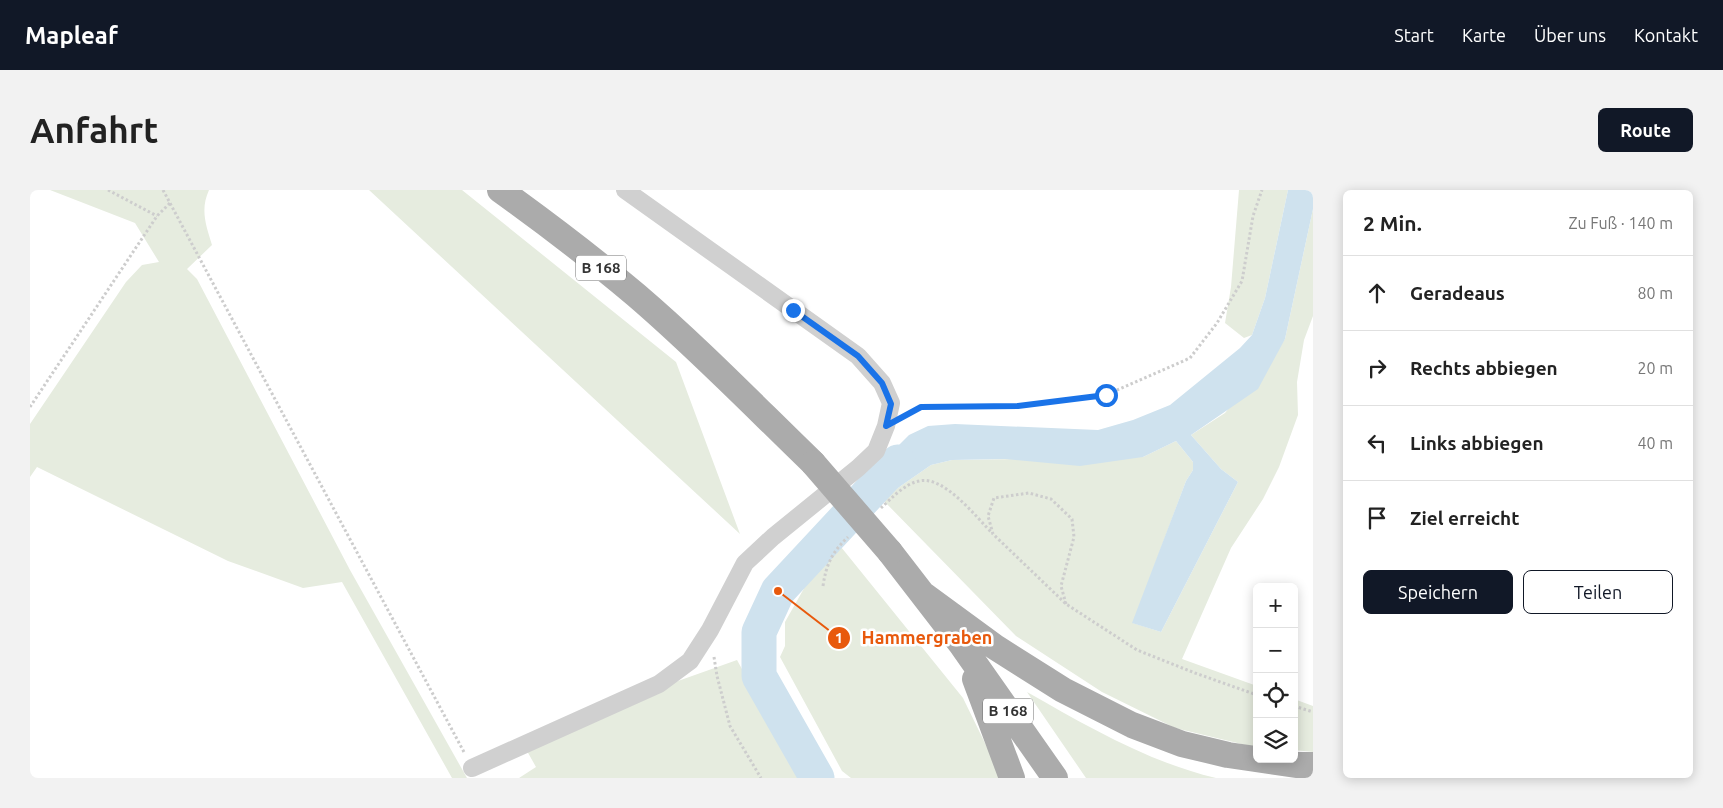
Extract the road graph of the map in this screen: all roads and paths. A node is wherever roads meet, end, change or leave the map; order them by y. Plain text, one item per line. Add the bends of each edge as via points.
1 (108, 190) edge
2 (163, 190) edge
3 (500, 190) edge
4 (625, 190) edge
5 (1262, 190) edge
6 (170, 203) junction
7 (157, 216) junction
8 (30, 407) edge
9 (886, 426) junction
10 (874, 515) dead end
11 (993, 534) junction
12 (851, 535) dead end
13 (823, 586) dead end
14 (924, 595) junction
15 (1066, 604) junction
16 (710, 630) junction
17 (962, 644) junction
18 (1253, 694) edge
19 (1298, 707) edge
20 (1313, 712) edge
21 (1313, 765) edge
22 (472, 768) joint
23 (761, 778) edge
24 (1012, 778) edge
25 (1055, 778) edge

1 - 7 path
2 - 6 path
3 - 14 main road, B 168, bridge via 636,295 697,351 813,463
4 - 9 street via 858,356 882,383 891,404
5 - 9 path via 1253,216 1242,281 1217,323 1190,358 1106,395 1018,406 921,407
6 - 7 path
6 - 22 path
7 - 8 path
9 - 16 street via 876,451 745,563
10 - 11 path via 903,488 919,480 937,483 953,493
11 - 15 path
11 - 15 path via 988,516 994,498 1029,493 1051,498 1072,519 1074,537 1061,586
12 - 13 path via 836,548 825,572
14 - 17 main road, B 168
14 - 21 main road via 1063,690 1132,725 1182,744 1228,755 1296,766
15 - 18 path via 1137,650
16 - 22 street via 690,661 659,684
16 - 23 path via 717,676 730,726
17 - 24 main road, B 168
17 - 25 main road, B 168
19 - 20 path

